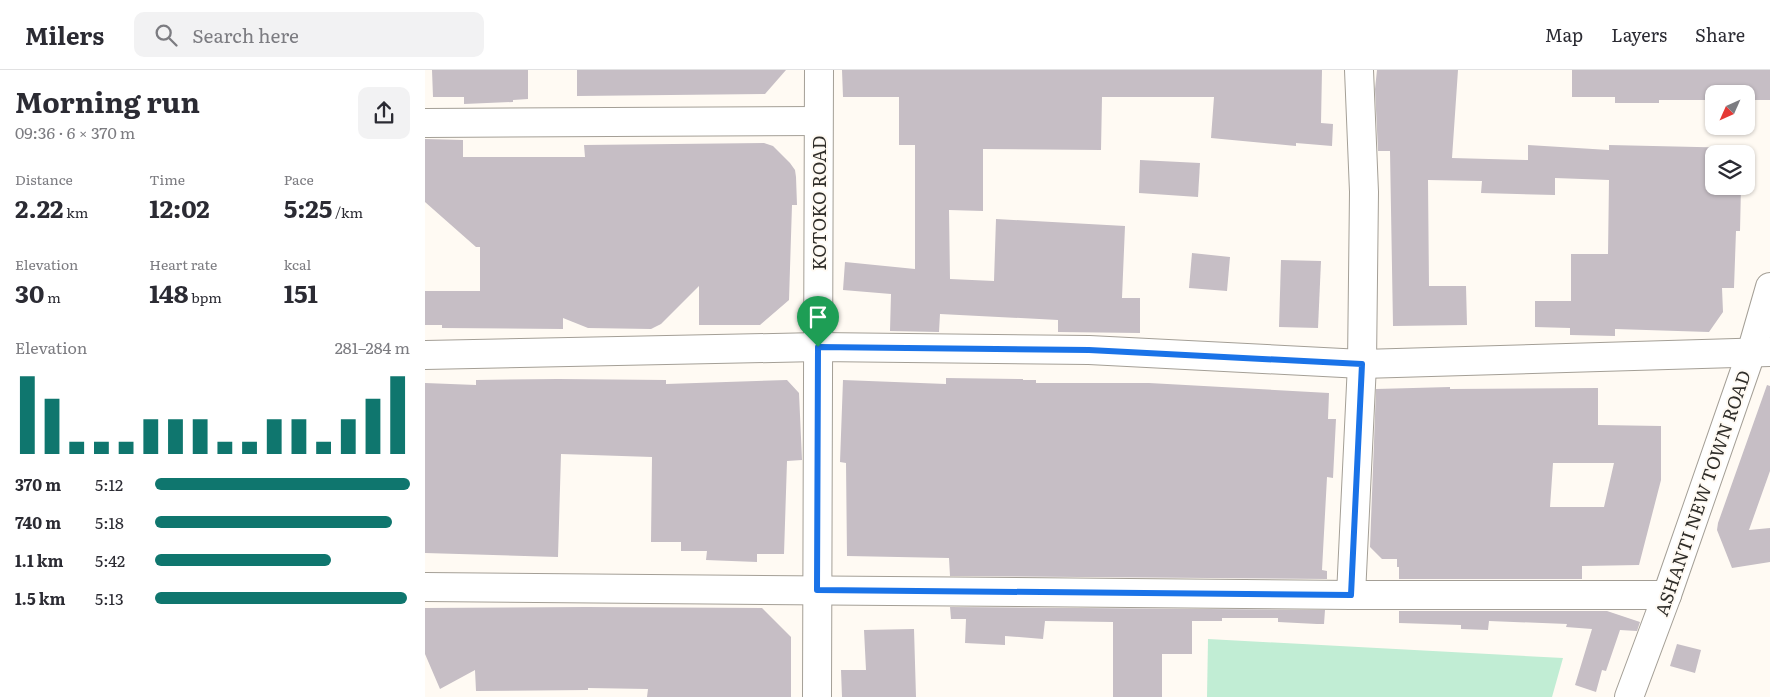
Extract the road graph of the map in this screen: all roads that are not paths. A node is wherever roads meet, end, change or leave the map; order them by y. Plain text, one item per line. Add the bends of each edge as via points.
1 (819, 70) edge
2 (1359, 70) edge
3 (818, 122) junction
4 (425, 123) edge
5 (1770, 287) edge
6 (818, 347) junction
7 (1761, 353) edge
8 (425, 355) edge
9 (1362, 364) junction
10 (425, 587) edge
11 (817, 590) junction
12 (1351, 595) junction
13 (1667, 595) junction
14 (817, 697) edge
15 (1629, 697) edge

1 - 3 street, KOTOKO ROAD
2 - 9 street via 1364,192
3 - 4 street
3 - 6 street, KOTOKO ROAD
5 - 7 street, ASHANTI NEW TOWN ROAD
6 - 8 street
6 - 9 street via 1089,350
6 - 11 street, KOTOKO ROAD
7 - 9 street
7 - 13 street, ASHANTI NEW TOWN ROAD
9 - 12 street
10 - 11 street
11 - 12 street
11 - 14 street, KOTOKO ROAD
12 - 13 street
13 - 15 street, ASHANTI NEW TOWN ROAD

